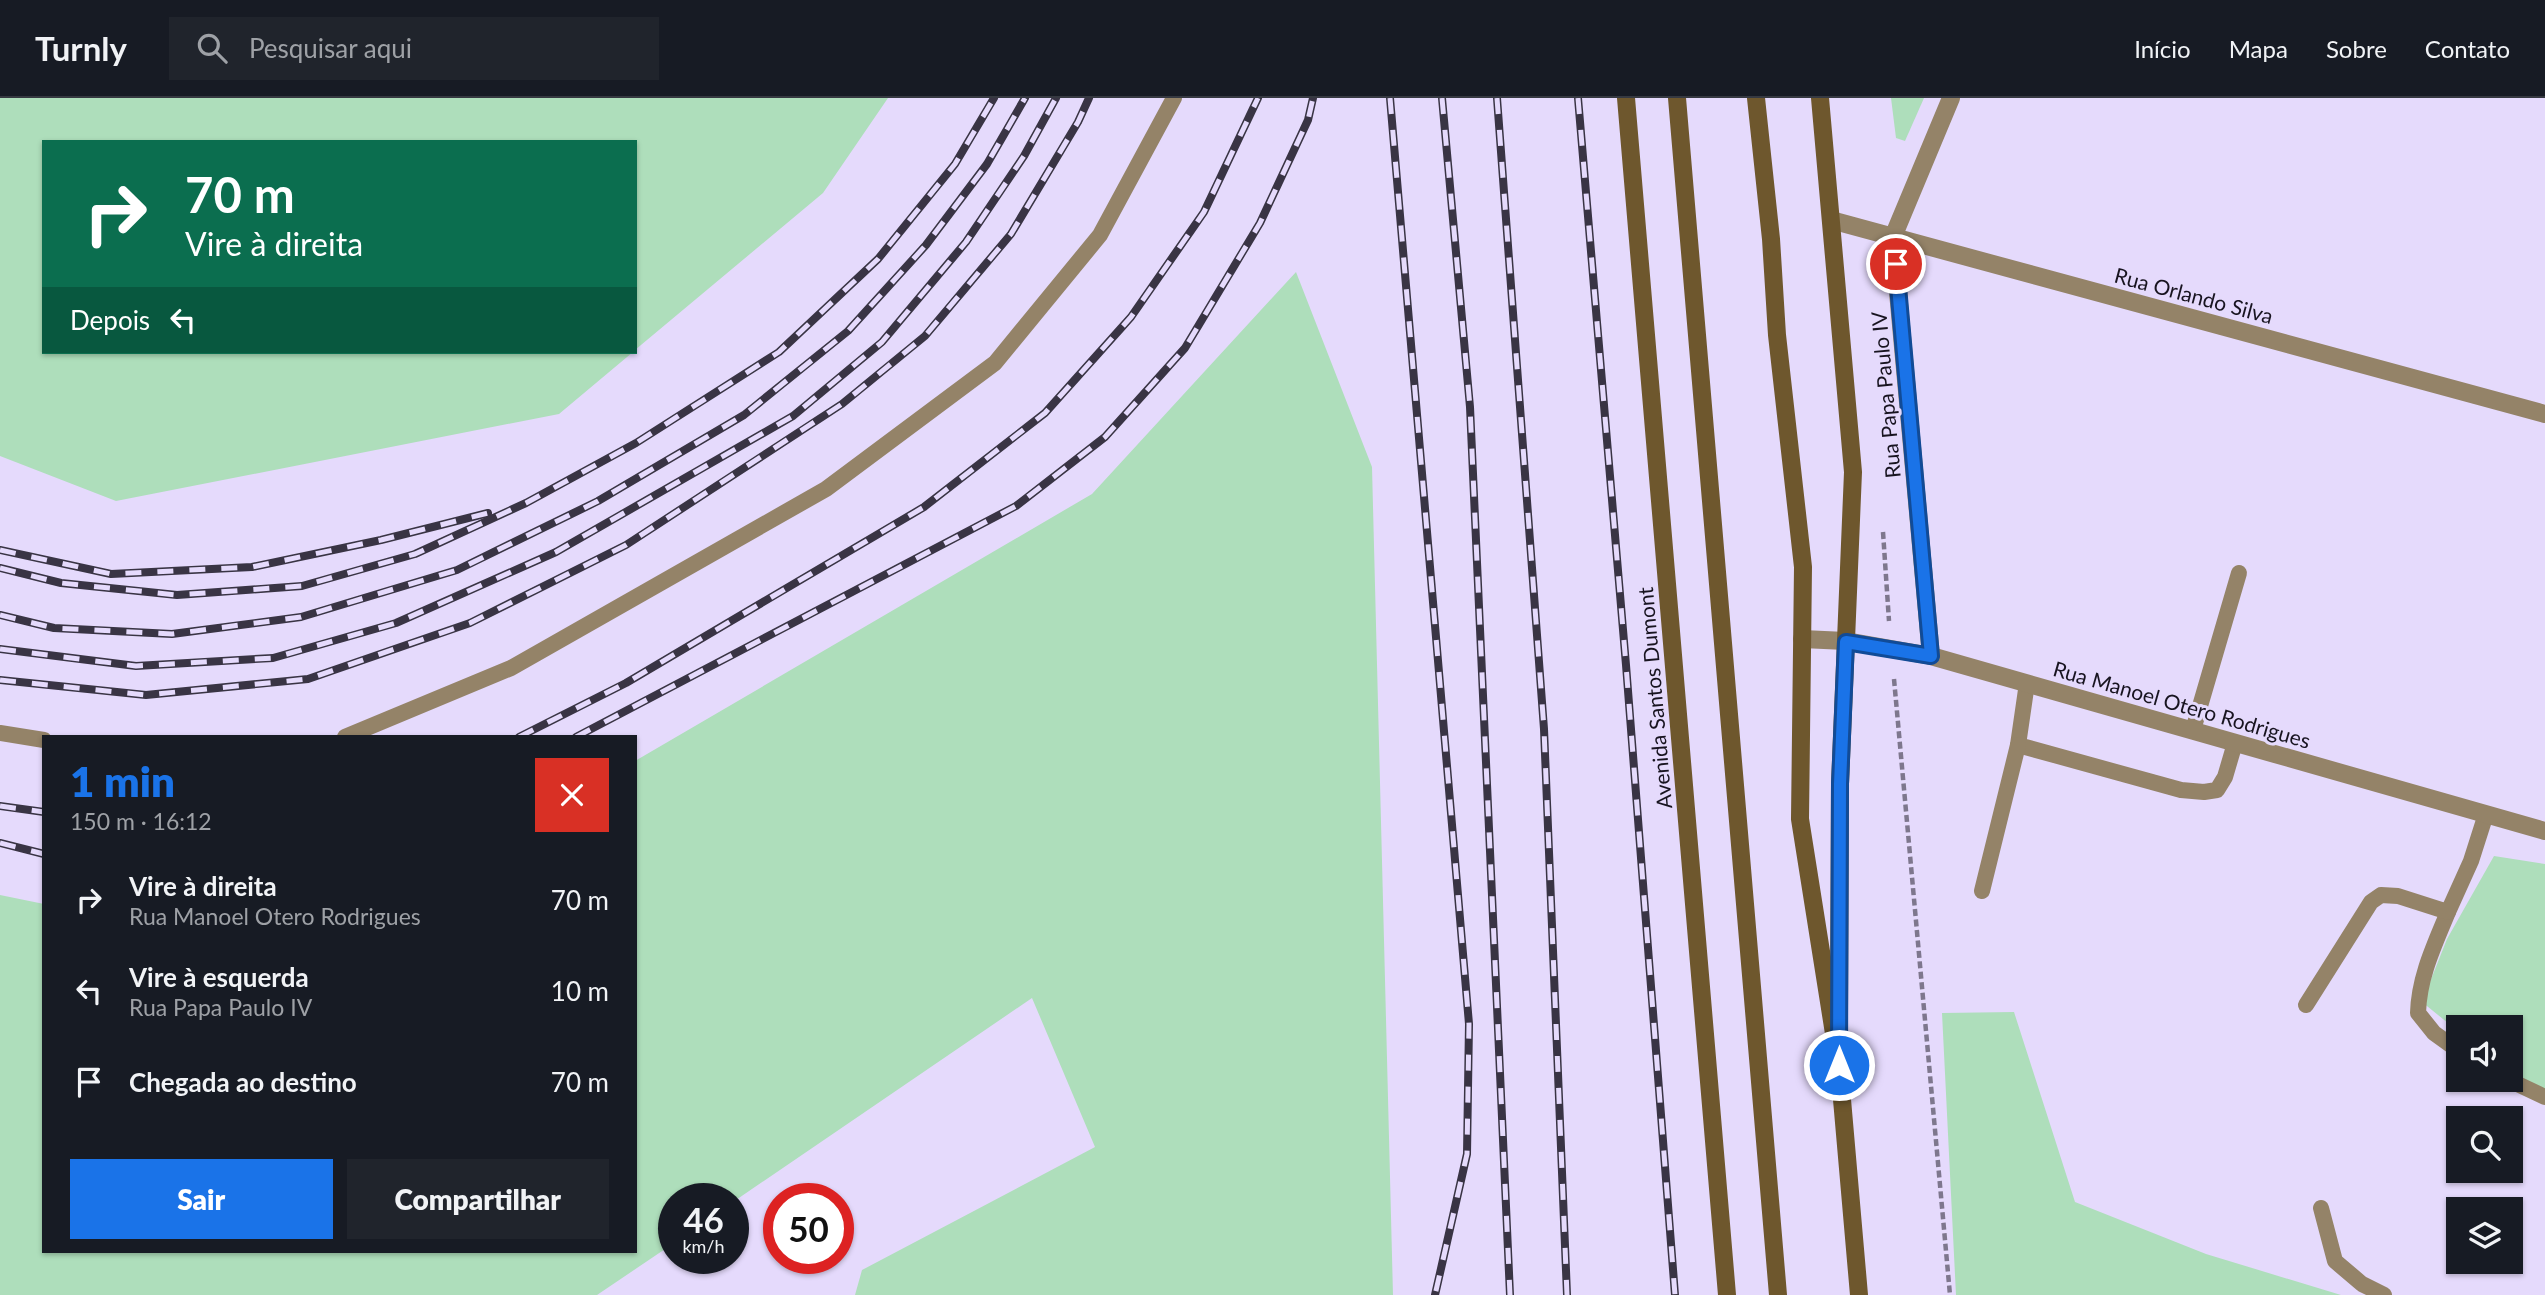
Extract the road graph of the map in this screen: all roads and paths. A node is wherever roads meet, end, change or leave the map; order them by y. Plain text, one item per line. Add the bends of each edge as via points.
1 (1174, 98) edge
2 (1626, 98) edge
3 (1677, 98) edge
4 (1756, 98) edge
5 (1820, 98) edge
6 (1951, 98) edge
7 (1831, 220) junction
8 (1893, 237) junction
9 (2545, 414) edge
10 (1882, 527) dead end
11 (2239, 573) dead end
12 (1802, 639) junction
13 (1846, 642) junction
14 (1891, 650) junction
15 (1931, 656) junction
16 (2027, 683) junction
17 (2193, 730) junction
18 (0, 733) edge
19 (350, 735) edge
20 (42, 740) edge
21 (2235, 743) junction
22 (2018, 745) junction
23 (2486, 814) junction
24 (2545, 831) edge
25 (1982, 891) dead end
26 (2448, 912) junction
27 (2306, 1005) dead end
28 (2446, 1042) edge
29 (1839, 1065) junction
30 (2523, 1087) edge
31 (2545, 1097) edge
32 (2321, 1208) dead end
33 (1727, 1295) edge
34 (1778, 1295) edge
35 (1859, 1295) edge
36 (1950, 1295) edge
37 (2384, 1295) edge

1 - 19 lane via 1100,235 995,363 826,489 511,668
2 - 33 main road, Avenida Santos Dumont
3 - 34 main road
4 - 12 main road via 1803,567
5 - 7 main road
6 - 8 street, Rua Papa Paulo IV
7 - 8 street, Rua Orlando Silva
7 - 13 main road via 1853,472
8 - 9 street, Rua Orlando Silva
8 - 15 street, Rua Papa Paulo IV
10 - 14 path
11 - 17 lane
12 - 13 street, Rua Manoel Otero Rodrigues
12 - 29 main road via 1800,819
13 - 14 street, Rua Manoel Otero Rodrigues
13 - 29 main road via 1840,784
14 - 15 street, Rua Manoel Otero Rodrigues
14 - 36 path
15 - 16 street, Rua Manoel Otero Rodrigues
16 - 17 street, Rua Manoel Otero Rodrigues
16 - 22 lane
17 - 21 street, Rua Manoel Otero Rodrigues
18 - 20 lane
21 - 22 lane via 2217,790 2204,792 2181,790
21 - 23 street, Rua Manoel Otero Rodrigues
22 - 25 lane
23 - 24 street, Rua Manoel Otero Rodrigues
23 - 26 lane
26 - 27 lane via 2381,895 2371,902
26 - 28 lane via 2426,967 2418,1013
29 - 35 main road
30 - 31 lane
32 - 37 lane via 2335,1261 2362,1284

